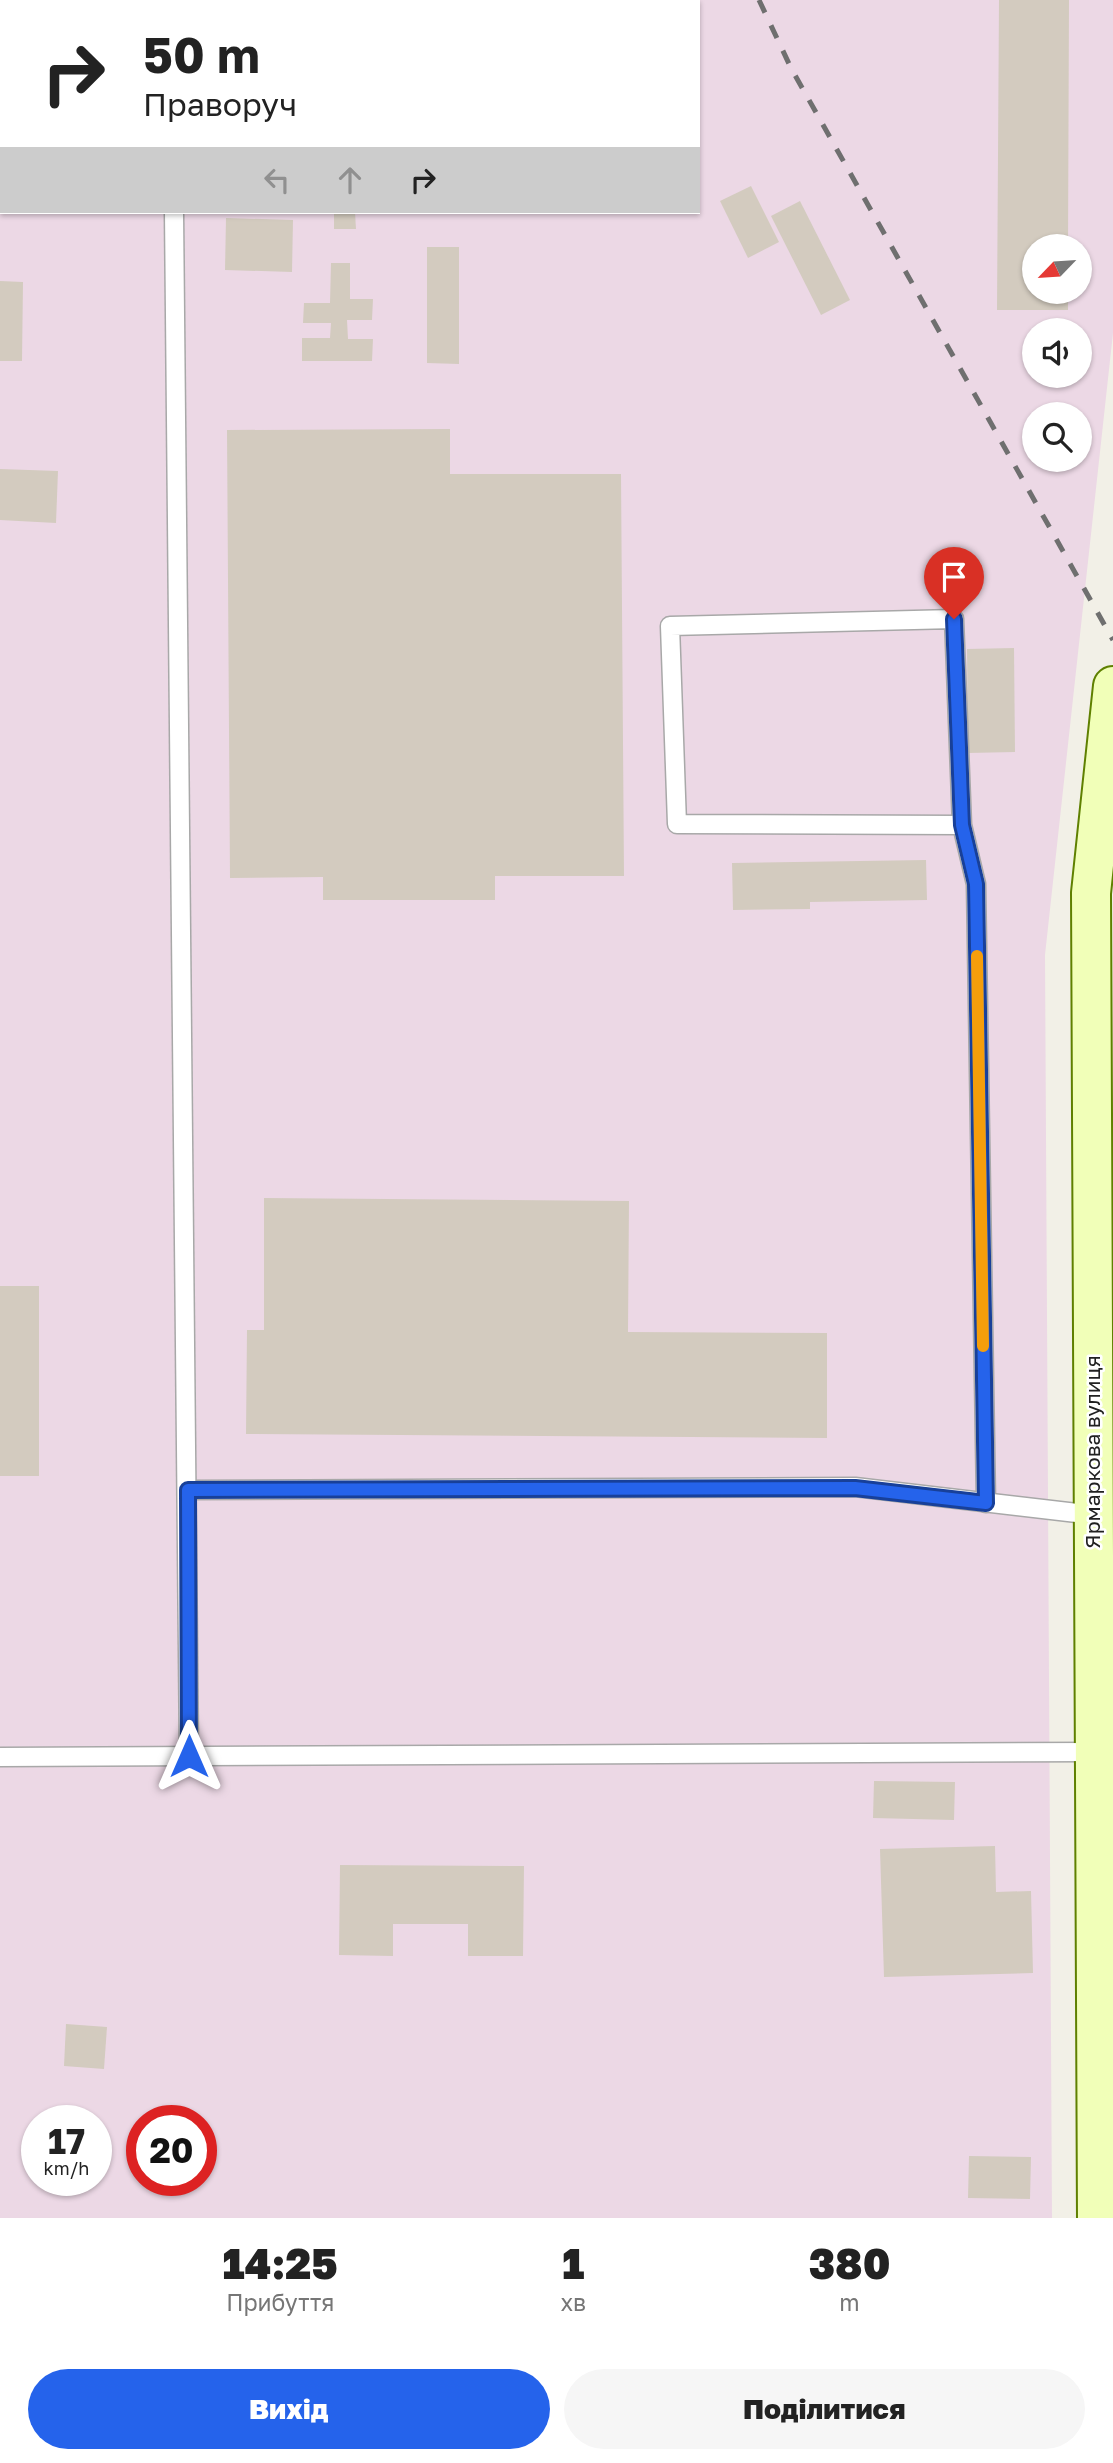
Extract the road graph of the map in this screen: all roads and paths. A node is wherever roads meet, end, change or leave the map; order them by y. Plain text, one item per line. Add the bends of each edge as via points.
1 (174, 214) edge
2 (1113, 686) edge
3 (962, 825) junction
4 (188, 1490) junction
5 (986, 1503) junction
6 (1094, 1515) junction
7 (1095, 1752) junction
8 (189, 1756) junction
9 (0, 1757) edge
10 (1097, 2218) edge

1 - 4 lane
2 - 6 street, Ярмаркова вулиця via 1091,893
3 - 3 lane via 677,824 670,626 954,619
3 - 5 lane via 976,884
4 - 5 lane via 855,1488
4 - 8 lane
5 - 6 lane
6 - 7 street, Ярмаркова вулиця
7 - 8 lane
7 - 10 street, Ярмаркова вулиця
8 - 9 lane

